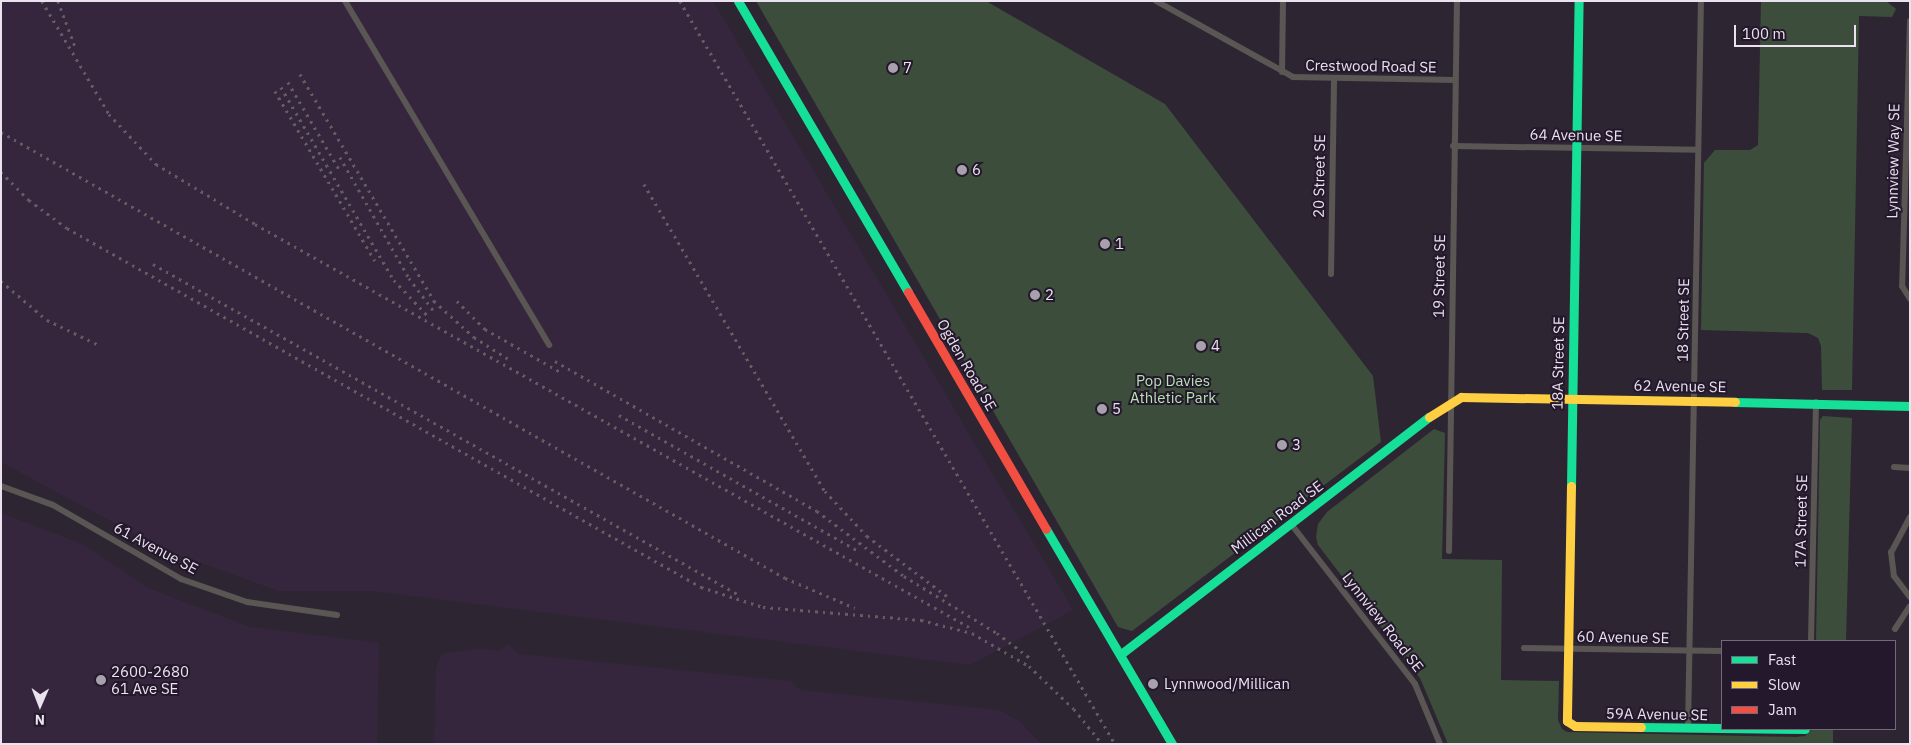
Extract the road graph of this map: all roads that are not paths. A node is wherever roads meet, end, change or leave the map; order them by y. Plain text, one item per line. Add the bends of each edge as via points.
1 (345, 1) edge
2 (738, 1) edge
3 (1283, 1) edge
4 (1457, 1) edge
5 (1579, 1) edge
6 (1701, 1) edge
7 (1158, 2) edge
8 (1910, 21) edge
9 (1282, 72) junction
10 (1334, 78) junction
11 (1455, 80) junction
12 (1908, 110) edge
13 (1453, 146) junction
14 (1575, 148) junction
15 (1698, 150) junction
16 (1907, 206) edge
17 (1331, 274) dead end
18 (1910, 299) edge
19 (549, 345) dead end
20 (1572, 398) junction
21 (1694, 400) junction
22 (1451, 401) junction
23 (1816, 402) junction
24 (1910, 406) edge
25 (1894, 467) dead end
26 (1910, 468) edge
27 (1, 486) edge
28 (1910, 517) edge
29 (1291, 524) junction
30 (1450, 551) dead end
31 (1910, 597) edge
32 (1910, 606) edge
33 (337, 615) dead end
34 (1895, 629) dead end
35 (1812, 640) edge
36 (1524, 648) dead end
37 (1568, 649) junction
38 (1690, 651) junction
39 (1721, 651) edge
40 (1121, 654) junction
41 (1569, 724) joint
42 (1688, 729) junction
43 (1721, 729) edge
44 (1172, 744) edge
45 (1440, 744) edge

1 - 19 street
2 - 40 street, Ogden Road SE
3 - 9 street
4 - 11 street, 19 Street SE
5 - 14 street, 18A Street SE
6 - 15 street, 18 Street SE
7 - 9 street, Crestwood Road SE
8 - 12 street, Lynnview Way SE
9 - 10 street, Crestwood Road SE via 1293,77
10 - 11 street, Crestwood Road SE
10 - 17 street, 20 Street SE
11 - 13 street, 19 Street SE
12 - 16 street, Lynnview Way SE
13 - 14 street, 64 Avenue SE
13 - 22 street, 19 Street SE
14 - 15 street, 64 Avenue SE
14 - 20 street, 18A Street SE
15 - 21 street, 18 Street SE
16 - 18 street, Lynnview Way SE via 1902,286
20 - 21 street, 62 Avenue SE
20 - 22 street, 62 Avenue SE via 1473,397
20 - 37 street, 18A Street SE
21 - 23 street, 62 Avenue SE
21 - 38 street, 18 Street SE
22 - 29 street, Millican Road SE
22 - 30 street, 19 Street SE
23 - 24 street, 62 Avenue SE
23 - 35 street, 17A Street SE
25 - 26 street
27 - 33 street, 61 Avenue SE via 53,505 181,579 247,602
28 - 31 street via 1891,552 1894,576
29 - 40 street, Millican Road SE
29 - 45 street, Lynnview Road SE via 1415,684
32 - 34 street
36 - 37 street, 60 Avenue SE
37 - 38 street, 60 Avenue SE
37 - 41 street, 18A Street SE
38 - 39 street, 60 Avenue SE
38 - 42 street, 18 Street SE
40 - 44 street, Ogden Road SE
41 - 42 street, 59A Avenue SE
42 - 43 street, 59A Avenue SE

